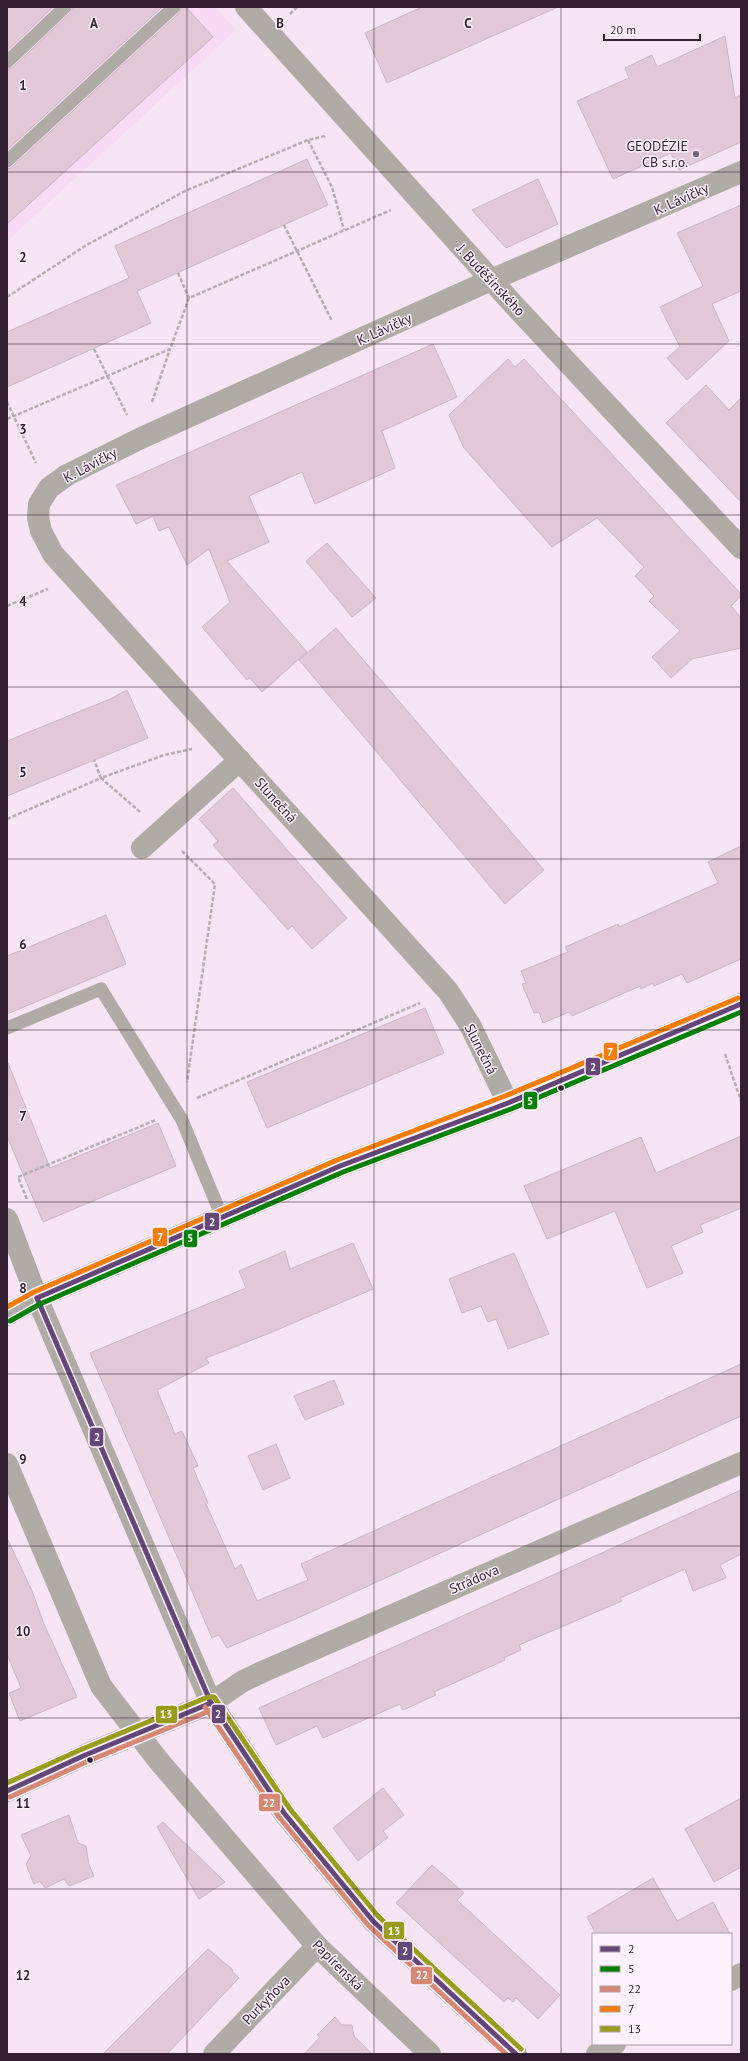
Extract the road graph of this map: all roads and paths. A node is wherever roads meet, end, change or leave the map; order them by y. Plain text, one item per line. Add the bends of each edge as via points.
1 (65, 7) edge
2 (174, 7) edge
3 (246, 7) edge
4 (7, 62) edge
5 (329, 135) dead end
6 (308, 140) junction
7 (7, 161) edge
8 (741, 172) edge
9 (394, 209) dead end
10 (284, 225) dead end
11 (344, 230) junction
12 (298, 251) junction
13 (178, 273) dead end
14 (491, 280) junction
15 (7, 297) edge
16 (189, 298) junction
17 (345, 346) junction
18 (170, 348) junction
19 (94, 349) dead end
20 (107, 376) junction
21 (7, 402) edge
22 (14, 416) junction
23 (7, 419) edge
24 (139, 439) junction
25 (44, 496) junction
26 (741, 548) edge
27 (53, 587) dead end
28 (7, 606) edge
29 (195, 748) dead end
30 (94, 760) dead end
31 (240, 760) junction
32 (101, 778) junction
33 (7, 819) edge
34 (162, 830) junction
35 (142, 848) dead end
36 (426, 1000) dead end
37 (741, 1004) edge
38 (7, 1028) edge
39 (725, 1054) dead end
40 (741, 1101) edge
41 (508, 1103) junction
42 (181, 1112) junction
43 (30, 1205) dead end
44 (222, 1217) junction
45 (7, 1219) edge
46 (37, 1298) junction
47 (7, 1315) edge
48 (741, 1463) edge
49 (7, 1464) edge
50 (211, 1702) junction
51 (137, 1734) junction
52 (7, 1791) edge
53 (317, 1946) junction
54 (741, 1974) edge
55 (732, 1979) edge
56 (613, 2045) edge
57 (214, 2054) edge
58 (430, 2054) edge
59 (516, 2054) edge
60 (597, 2054) edge

1 - 4 lane
2 - 7 lane
3 - 14 street, J. Buděšínského
5 - 6 path
6 - 11 path via 332,186
6 - 15 path via 184,191 85,246
8 - 14 street, K. Lávičky
9 - 11 path
10 - 12 path
11 - 12 path
12 - 16 path
12 - 17 path
13 - 16 path
14 - 17 street, K. Lávičky
14 - 26 street, J. Buděšínského
16 - 18 path
17 - 24 street, K. Lávičky
18 - 20 path
18 - 24 path
19 - 20 path
20 - 22 path
20 - 24 path
21 - 22 path
22 - 23 path
22 - 25 path
24 - 25 street, K. Lávičky via 67,476
25 - 31 street, Slunečná via 38,518 53,554
27 - 28 path
29 - 32 path via 164,755
30 - 32 path
31 - 34 street
31 - 41 street, Slunečná via 448,991 470,1025
32 - 33 path
32 - 34 path
34 - 35 street
34 - 42 path via 215,884
36 - 42 path
37 - 41 street
38 - 42 lane via 101,989
39 - 40 path
41 - 44 street via 340,1166
42 - 43 path via 18,1177
42 - 44 lane
44 - 46 street
45 - 46 street
46 - 47 street
46 - 50 street
48 - 50 street, Strádova via 262,1672
49 - 51 street, Papírenská via 101,1686
50 - 51 street, Strádova
50 - 59 street via 284,1813 373,1920
51 - 52 street, Strádova
51 - 53 street, Papírenská
53 - 57 street, Purkyňova
53 - 58 street, Papírenská
54 - 55 street
56 - 60 street

